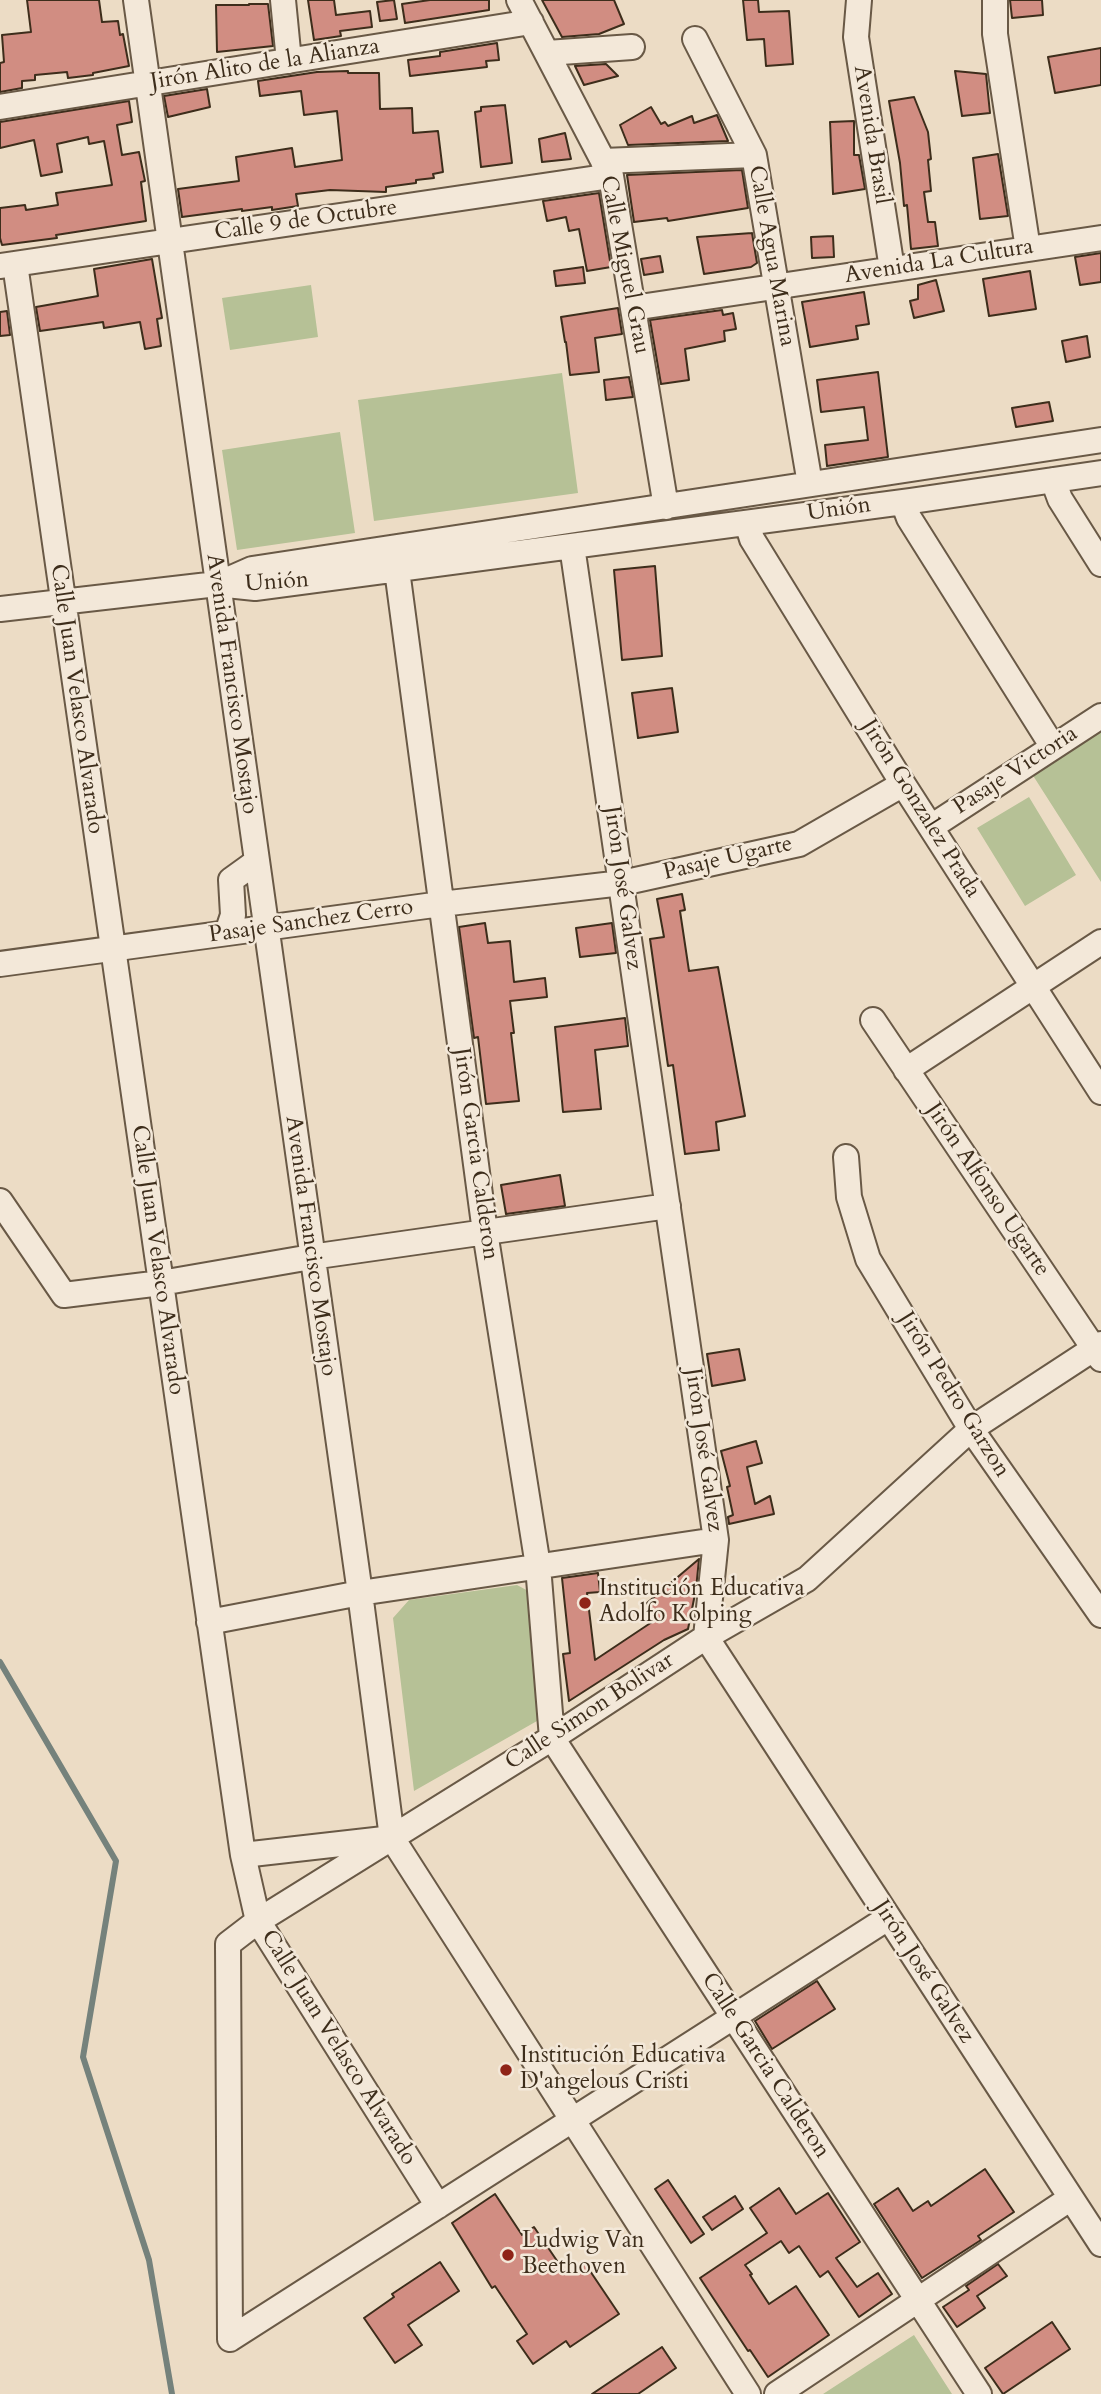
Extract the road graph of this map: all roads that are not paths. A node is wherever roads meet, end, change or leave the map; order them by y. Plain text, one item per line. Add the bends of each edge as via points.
1 (136, 0) edge
2 (283, 0) edge
3 (859, 0) edge
4 (995, 0) edge
5 (525, 11) edge
6 (695, 39) dead end
7 (632, 47) dead end
8 (547, 53) junction
9 (289, 61) junction
10 (147, 84) junction
11 (0, 107) edge
12 (754, 155) junction
13 (607, 169) junction
14 (1101, 238) edge
15 (169, 241) junction
16 (1028, 249) junction
17 (8, 265) edge
18 (892, 269) junction
19 (776, 286) junction
20 (633, 308) junction
21 (1101, 440) edge
22 (1101, 473) edge
23 (1053, 480) junction
24 (810, 485) junction
25 (903, 502) junction
26 (666, 507) junction
27 (747, 523) junction
28 (572, 546) junction
29 (1101, 564) edge
30 (397, 570) junction
31 (217, 584) junction
32 (62, 602) junction
33 (0, 609) edge
34 (1101, 716) edge
35 (1053, 747) junction
36 (903, 784) junction
37 (931, 827) junction
38 (256, 862) junction
39 (622, 883) junction
40 (441, 904) junction
41 (265, 928) junction
42 (227, 933) junction
43 (1101, 942) edge
44 (111, 949) junction
45 (0, 964) edge
46 (1033, 986) junction
47 (873, 1020) dead end
48 (906, 1070) junction
49 (1101, 1092) edge
50 (846, 1157) dead end
51 (0, 1202) edge
52 (668, 1206) junction
53 (485, 1232) junction
54 (311, 1257) junction
55 (162, 1283) junction
56 (1099, 1351) edge
57 (971, 1429) junction
58 (716, 1540) junction
59 (538, 1566) junction
60 (360, 1593) junction
61 (1101, 1615) edge
62 (209, 1622) junction
63 (706, 1637) junction
64 (552, 1738) junction
65 (392, 1838) junction
66 (243, 1855) junction
67 (888, 1918) junction
68 (258, 1921) junction
69 (733, 2017) junction
70 (572, 2120) junction
71 (1071, 2198) junction
72 (438, 2206) junction
73 (1101, 2244) edge
74 (918, 2300) junction
75 (748, 2394) edge
76 (777, 2394) edge
77 (979, 2394) edge

1 - 10 street, Avenida Francisco Mostajo
2 - 9 street
3 - 18 street, Avenida Brasil via 856,37
4 - 16 street via 995,34
5 - 8 street, Calle Miguel Grau
5 - 9 street, Jirón Alito de la Alianza
6 - 12 street, Calle Agua Marina
7 - 8 street
8 - 13 street, Calle Miguel Grau
9 - 10 street, Jirón Alito de la Alianza
10 - 11 street, Jirón Alito de la Alianza
10 - 15 street, Avenida Francisco Mostajo
12 - 13 street, Calle 9 de Octubre
12 - 19 street, Calle Agua Marina
13 - 15 street, Calle 9 de Octubre
13 - 20 street, Calle Miguel Grau
14 - 16 street, Avenida La Cultura
15 - 17 street, Calle 9 de Octubre
15 - 31 street, Avenida Francisco Mostajo
16 - 18 street, Avenida La Cultura
17 - 32 street, Calle Juan Velasco Alvarado
18 - 19 street, Avenida La Cultura
19 - 20 street, Avenida La Cultura
19 - 24 street, Calle Agua Marina
20 - 26 street, Calle Miguel Grau
21 - 24 street, Unión
22 - 23 street, Unión
23 - 25 street, Unión
23 - 29 street
24 - 26 street, Unión
25 - 27 street, Unión
25 - 35 street
26 - 31 street, Unión via 251,569
27 - 28 street, Unión
27 - 36 street, Jirón Gonzalez Prada via 752,539
28 - 30 street, Unión
28 - 39 street, Jirón José Galvez
30 - 31 street, Unión via 255,588
30 - 40 street, Jirón Garcia Calderon
31 - 32 street
31 - 38 street, Avenida Francisco Mostajo
32 - 33 street
32 - 44 street, Calle Juan Velasco Alvarado
34 - 35 street, Pasaje Victoria
35 - 37 street, Pasaje Victoria
36 - 37 street, Jirón Gonzalez Prada
36 - 39 street, Pasaje Ugarte via 799,844
37 - 46 street, Jirón Gonzalez Prada
38 - 41 street, Avenida Francisco Mostajo
38 - 42 street via 231,880 233,915
39 - 40 street, Pasaje Sanchez Cerro
39 - 52 street, Jirón José Galvez
40 - 41 street, Pasaje Sanchez Cerro
40 - 53 street, Jirón Garcia Calderon
41 - 42 street, Pasaje Sanchez Cerro
41 - 54 street, Avenida Francisco Mostajo
42 - 44 street, Pasaje Sanchez Cerro
43 - 46 street
44 - 45 street, Pasaje Sanchez Cerro
44 - 55 street, Calle Juan Velasco Alvarado
46 - 48 street
46 - 49 street, Jirón Gonzalez Prada
47 - 48 street, Jirón Alfonso Ugarte
48 - 56 street, Jirón Alfonso Ugarte
50 - 57 street, Jirón Pedro Garzon via 849,1197 868,1258
51 - 55 street via 64,1295
52 - 53 street
52 - 58 street, Jirón José Galvez
53 - 54 street
53 - 59 street, Jirón Garcia Calderon
54 - 55 street
54 - 60 street, Avenida Francisco Mostajo
55 - 62 street, Calle Juan Velasco Alvarado
56 - 57 street, Calle Simon Bolivar
57 - 61 street, Jirón Pedro Garzon
57 - 63 street, Calle Simon Bolivar via 807,1579
58 - 59 street
58 - 63 street, Jirón José Galvez
59 - 60 street
59 - 64 street, Jirón Garcia Calderon
60 - 62 street
60 - 65 street, Avenida Francisco Mostajo
62 - 66 street, Calle Juan Velasco Alvarado
63 - 64 street, Calle Simon Bolivar
63 - 67 street, Jirón José Galvez
64 - 65 street, Calle Simon Bolivar
64 - 69 street, Calle Garcia Calderon
65 - 66 street
65 - 68 street, Calle Simon Bolivar
65 - 70 street, Avenida Francisco Mostajo
66 - 68 street, Calle Juan Velasco Alvarado
67 - 69 street
67 - 71 street, Jirón José Galvez
68 - 72 street, Calle Juan Velasco Alvarado
68 - 72 street, Calle Simon Bolivar via 228,1944 230,2339
69 - 70 street
69 - 74 street, Calle Garcia Calderon
70 - 72 street
70 - 75 street, Avenida Francisco Mostajo
71 - 73 street, Jirón José Galvez
71 - 74 street
74 - 76 street
74 - 77 street, Calle Garcia Calderon

